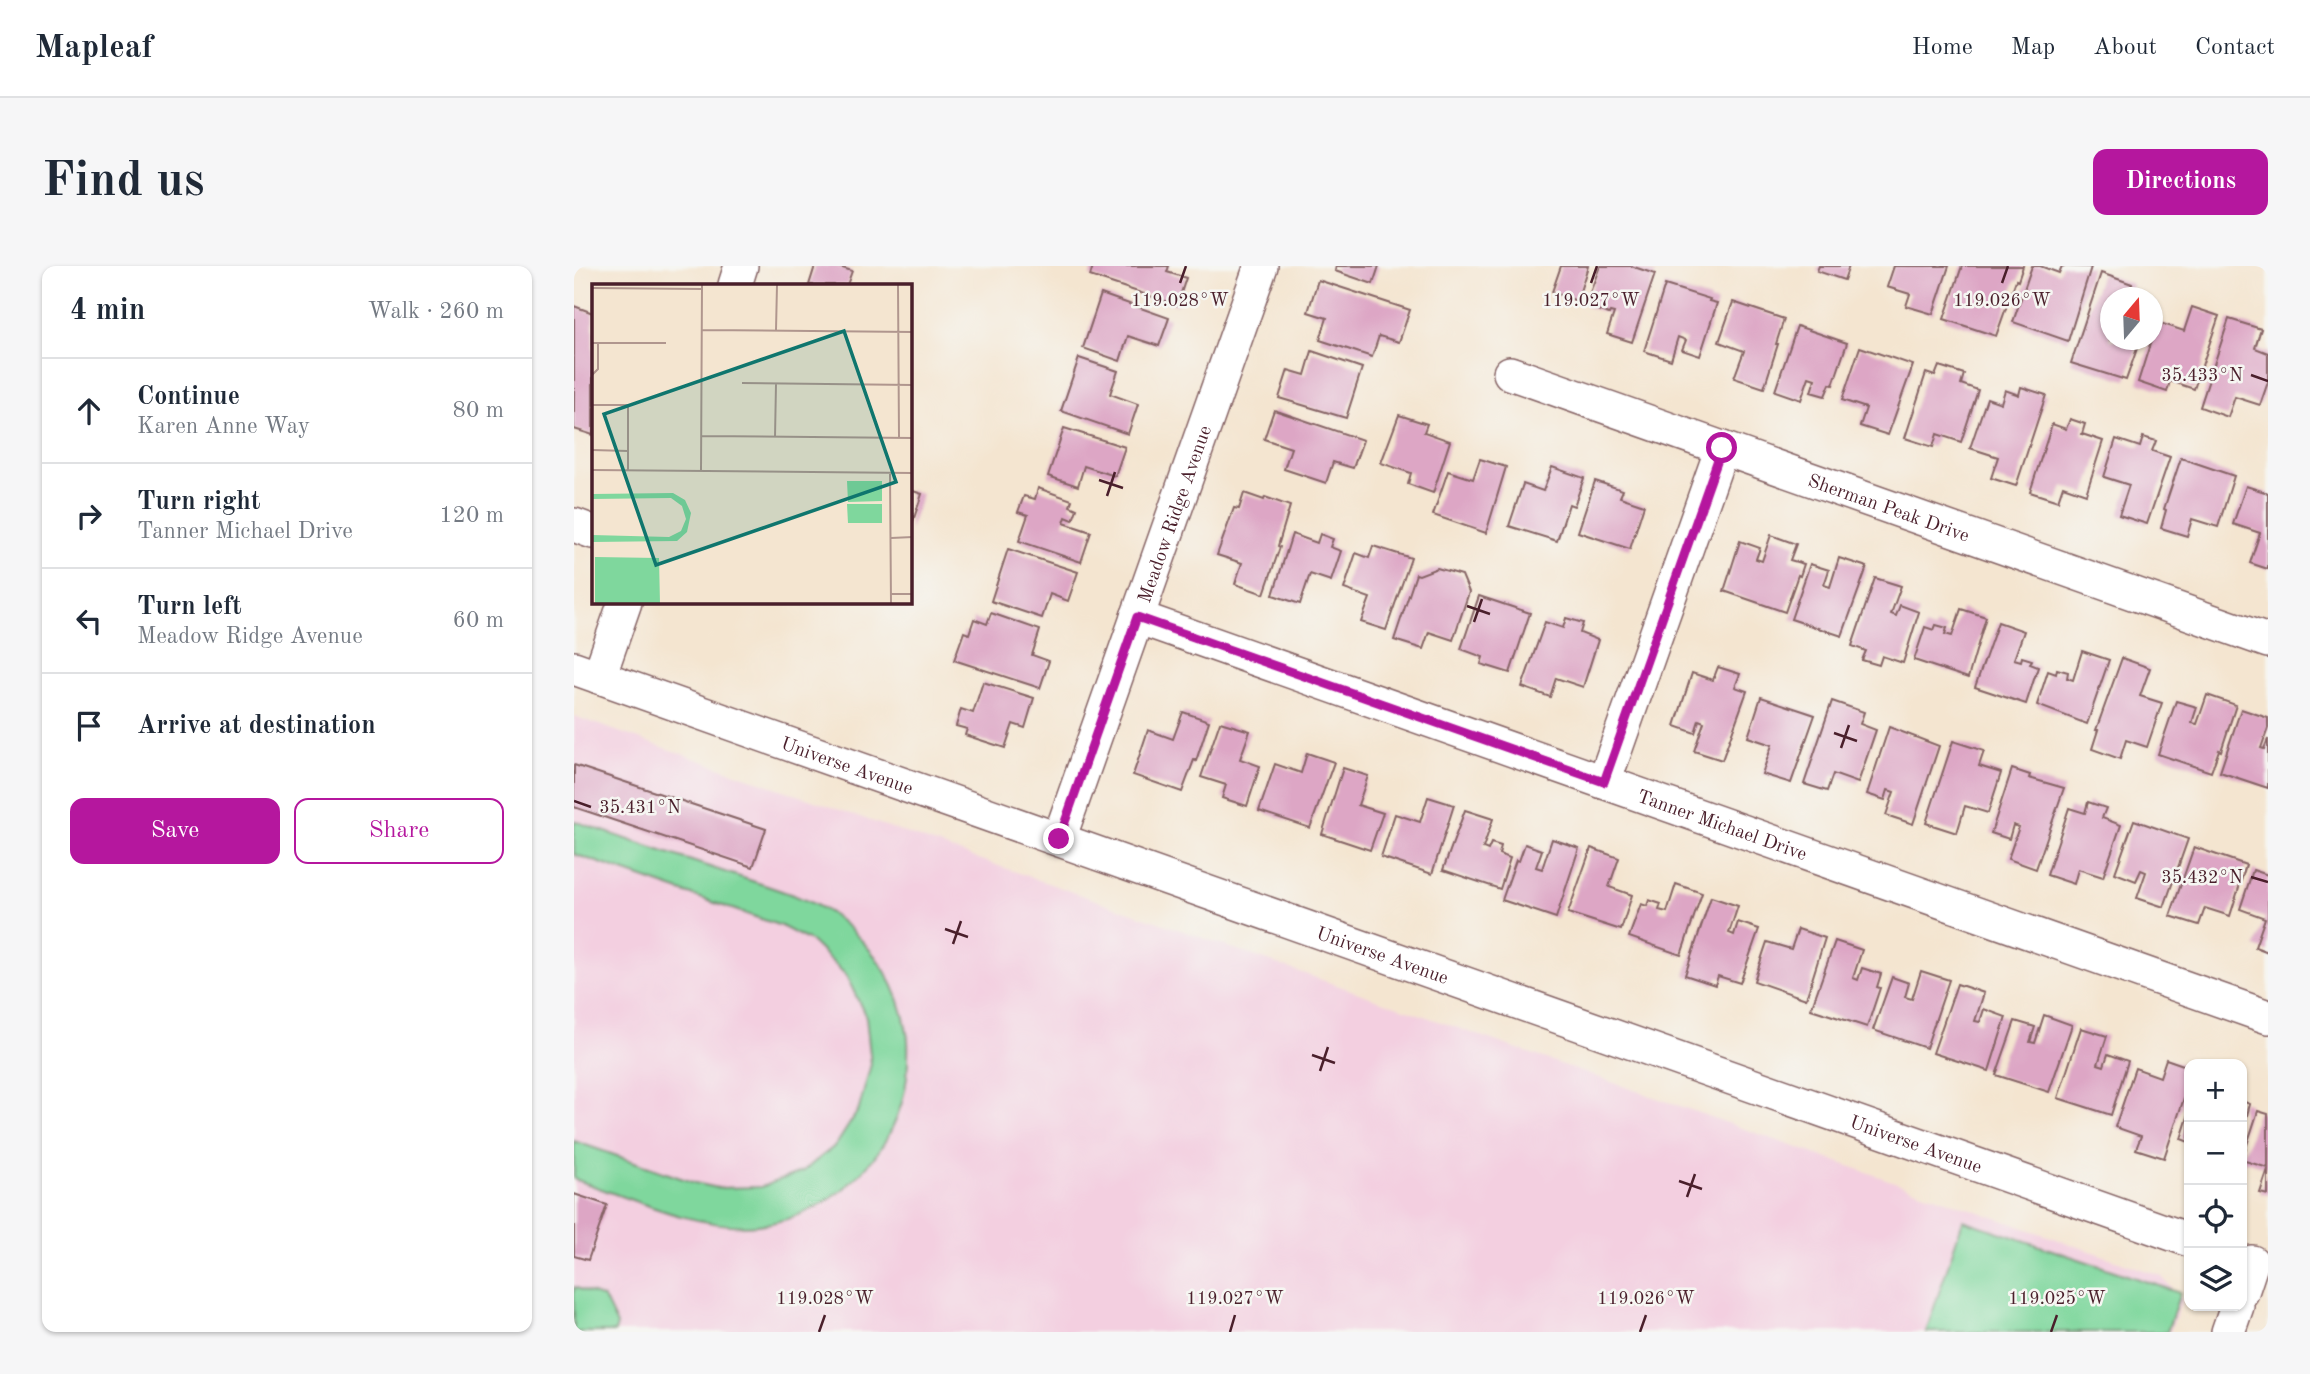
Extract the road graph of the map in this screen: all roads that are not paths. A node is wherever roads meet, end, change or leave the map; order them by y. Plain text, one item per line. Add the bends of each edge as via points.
1 (741, 266) edge
2 (1261, 266) edge
3 (735, 284) edge
4 (1510, 373) dead end
5 (1722, 448) junction
6 (574, 525) edge
7 (592, 532) edge
8 (624, 604) edge
9 (1137, 617) junction
10 (2268, 641) edge
11 (587, 673) edge
12 (1604, 782) junction
13 (1059, 839) junction
14 (2268, 1017) edge
15 (2184, 1238) edge
16 (2235, 1311) edge
17 (2228, 1332) edge

1 - 3 street
2 - 9 street, Meadow Ridge Avenue
4 - 5 street, Sherman Peak Drive
5 - 10 street, Sherman Peak Drive
5 - 12 street
6 - 7 street
8 - 11 street
9 - 12 street, Tanner Michael Drive
9 - 13 street, Meadow Ridge Avenue
11 - 13 street, Universe Avenue
12 - 14 street, Tanner Michael Drive
13 - 15 street, Universe Avenue
16 - 17 street

